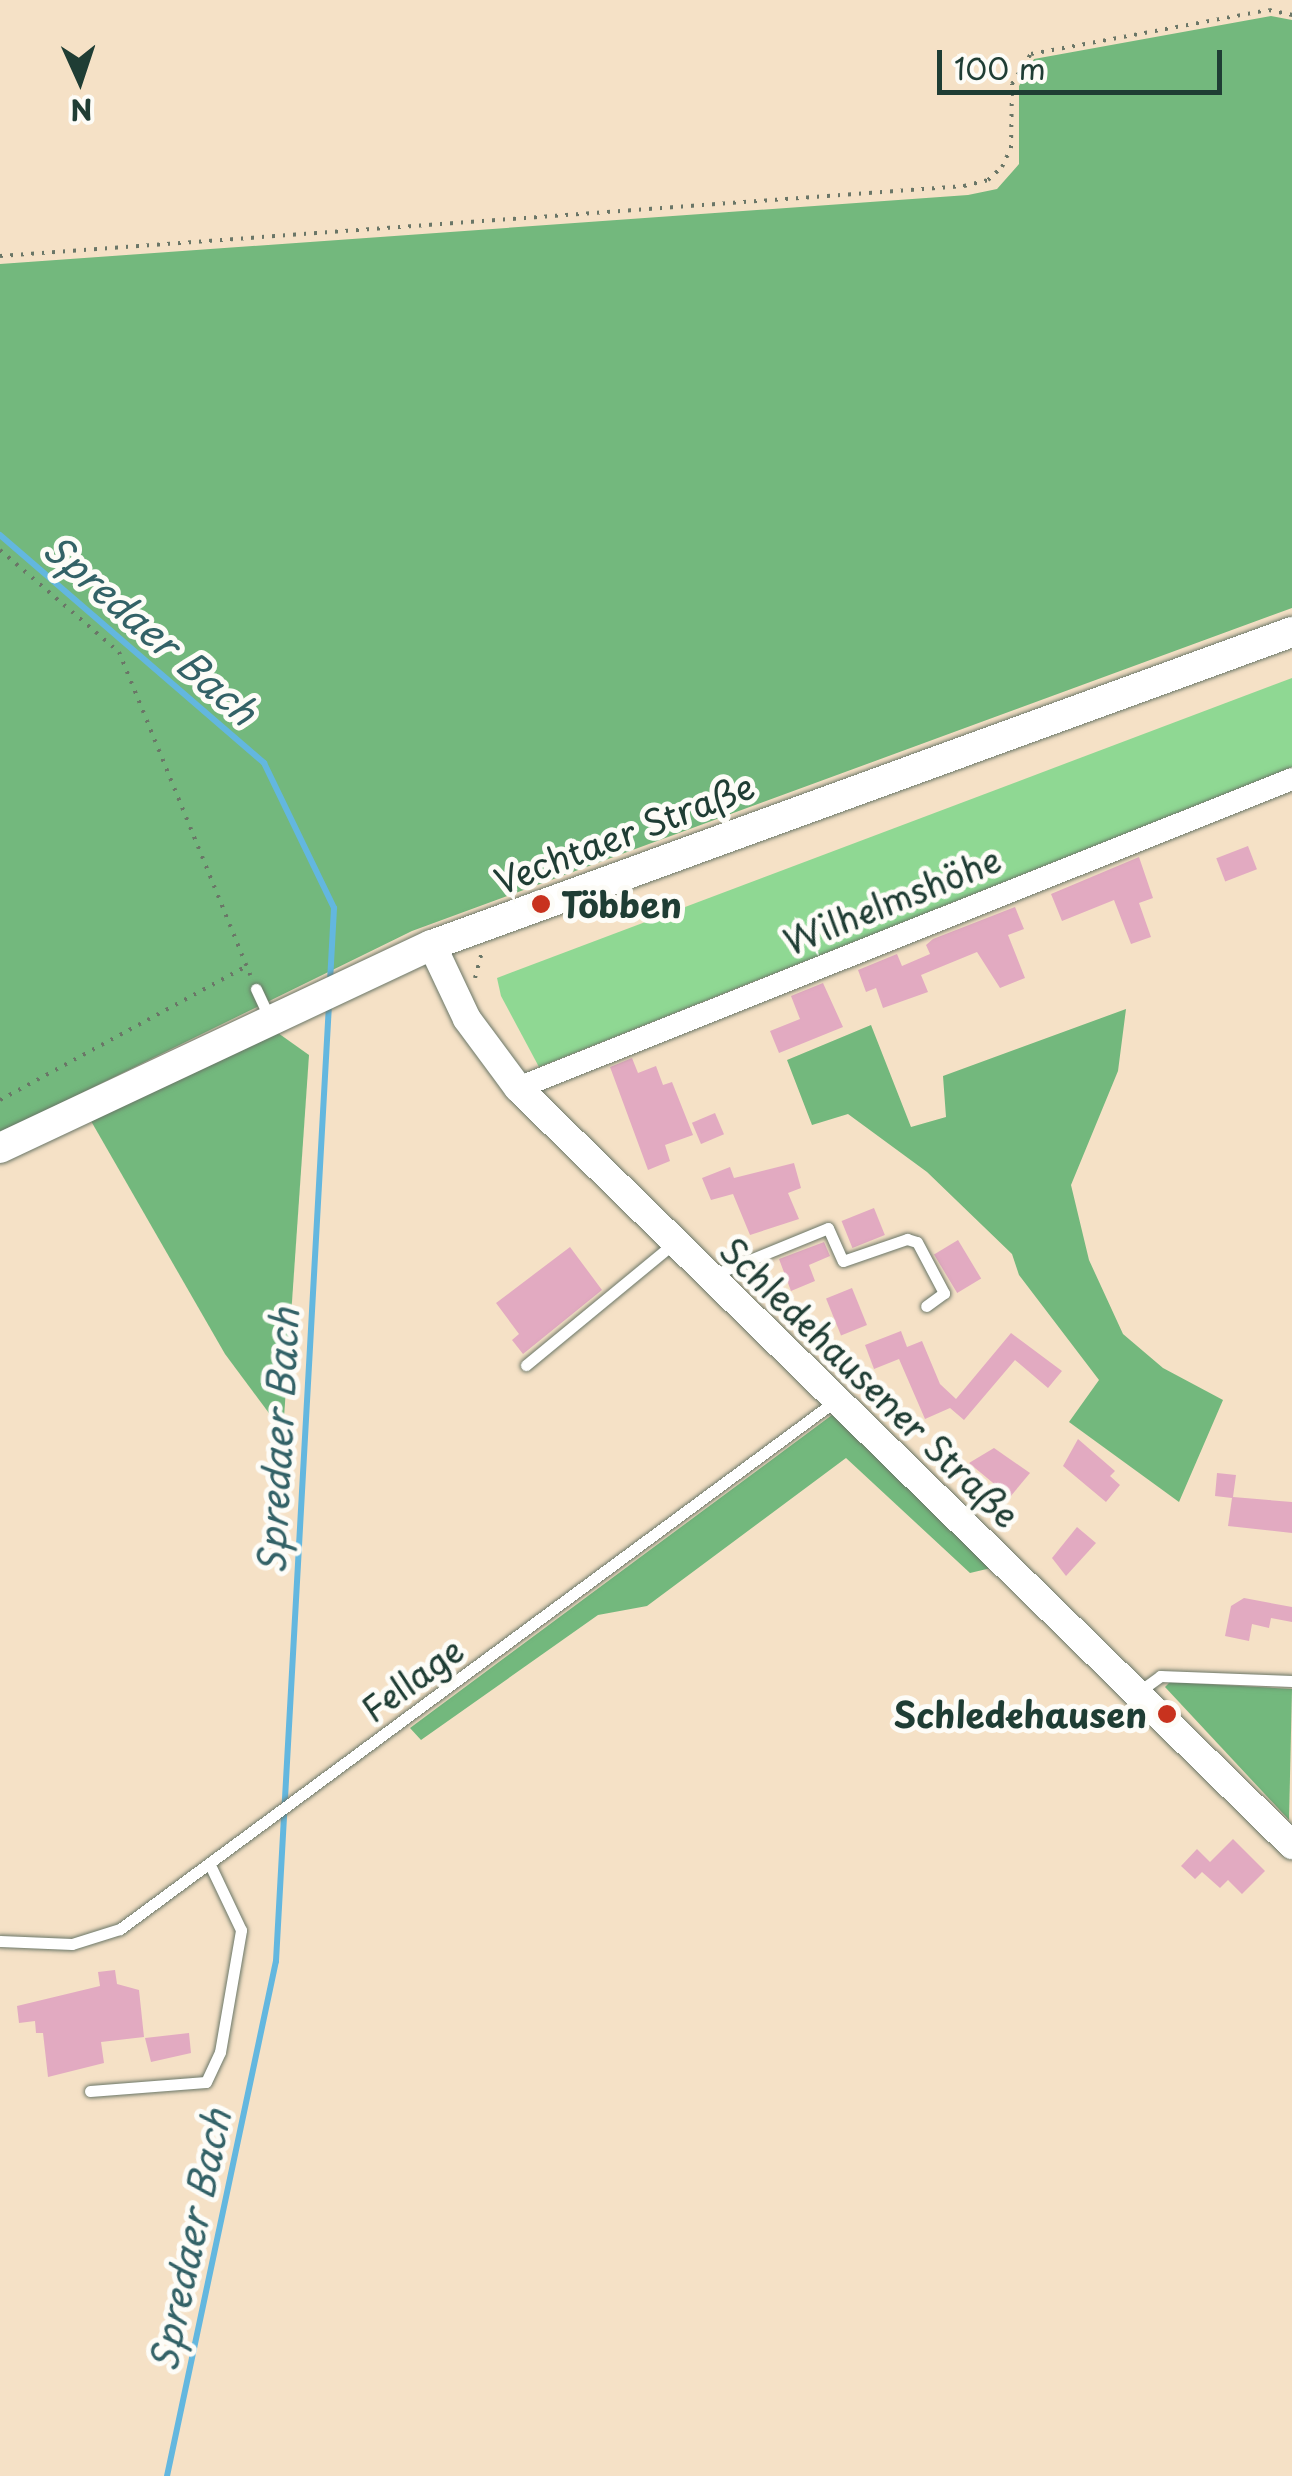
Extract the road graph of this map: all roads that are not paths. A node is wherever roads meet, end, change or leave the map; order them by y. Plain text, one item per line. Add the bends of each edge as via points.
1 (1292, 632) edge
2 (1292, 779) edge
3 (432, 944) junction
4 (256, 989) road end
5 (280, 1006) junction
6 (518, 1088) junction
7 (0, 1148) edge
8 (675, 1242) junction
9 (710, 1278) junction
10 (926, 1306) dead end
11 (526, 1366) dead end
12 (840, 1397) junction
13 (1292, 1681) edge
14 (1135, 1695) junction
15 (1292, 1845) edge
16 (208, 1863) junction
17 (0, 1942) edge
18 (90, 2092) dead end

1 - 3 main road, Vechtaer Straße
2 - 6 street, Wilhelmshöhe
3 - 5 main road, Vechtaer Straße
3 - 6 street, Schledehausener Straße via 467,1018
4 - 5 lane
5 - 7 main road, Vechtaer Straße
6 - 8 street, Schledehausener Straße
8 - 9 street, Schledehausener Straße
8 - 11 lane
9 - 10 lane via 828,1228 842,1260 906,1238 917,1242 944,1293
9 - 12 street, Schledehausener Straße
12 - 14 street, Schledehausener Straße
12 - 16 lane, Fellage
13 - 14 lane via 1160,1676
14 - 15 street, Schledehausener Straße
16 - 17 lane, Fellage via 120,1929 72,1944
16 - 18 lane via 242,1930 220,2052 206,2082

